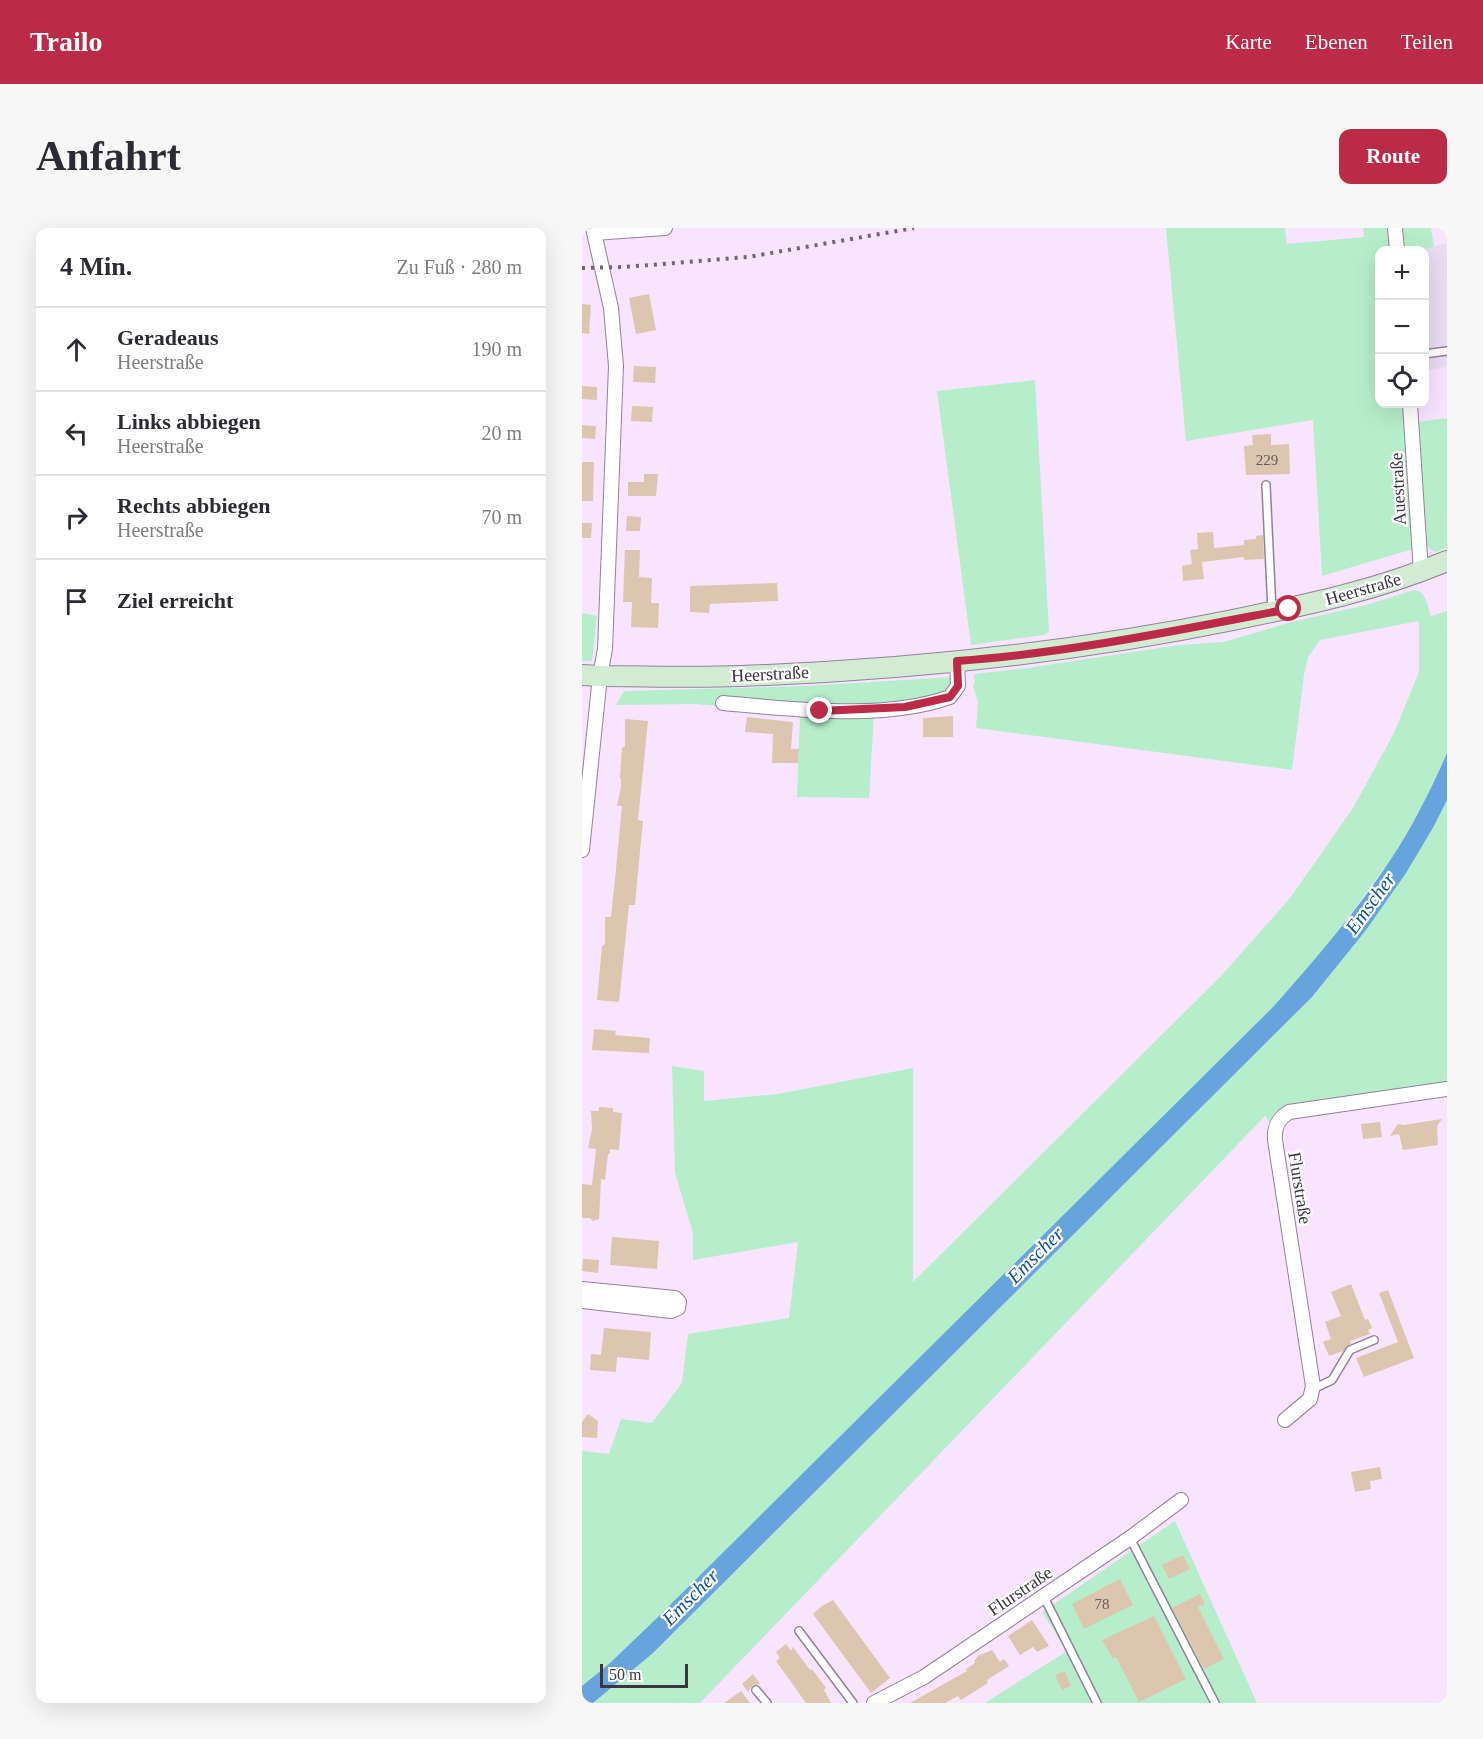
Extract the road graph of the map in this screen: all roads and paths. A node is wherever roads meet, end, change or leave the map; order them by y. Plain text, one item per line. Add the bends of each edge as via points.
1 (665, 228) edge
2 (1395, 228) edge
3 (593, 230) edge
4 (1397, 246) edge
5 (1447, 351) edge
6 (1429, 353) edge
7 (1410, 408) edge
8 (1266, 485) dead end
9 (1447, 561) edge
10 (1421, 572) junction
11 (1272, 612) junction
12 (957, 661) junction
13 (591, 675) edge
14 (723, 703) dead end
15 (582, 850) edge
16 (1447, 1089) edge
17 (582, 1289) edge
18 (582, 1301) edge
19 (1374, 1340) dead end
20 (1312, 1390) junction
21 (1285, 1420) dead end
22 (1181, 1500) dead end
23 (1130, 1538) junction
24 (1044, 1597) junction
25 (799, 1631) dead end
26 (756, 1690) dead end
27 (766, 1703) edge
28 (853, 1703) edge
29 (874, 1703) edge
30 (1097, 1703) edge
31 (1215, 1703) edge

1 - 3 street
2 - 4 street
3 - 13 street via 611,308 616,366 605,649
5 - 6 lane
7 - 10 street, Auestraße
8 - 11 lane
9 - 10 main road, Heerstraße
10 - 11 main road, Heerstraße
11 - 12 main road, Heerstraße via 1137,638
12 - 13 main road, Heerstraße via 740,676
12 - 14 street, Heerstraße via 958,686 950,697 905,707 820,711
13 - 15 street
16 - 20 street, Flurstraße via 1289,1112 1275,1129
17 - 18 street via 675,1298 679,1302 678,1308 671,1311
19 - 20 lane via 1350,1350 1332,1380
20 - 21 street via 1310,1399
22 - 23 street, Flurstraße
23 - 24 street, Flurstraße
23 - 31 lane
24 - 29 street, Flurstraße via 924,1677
24 - 30 lane
25 - 28 lane
26 - 27 lane

